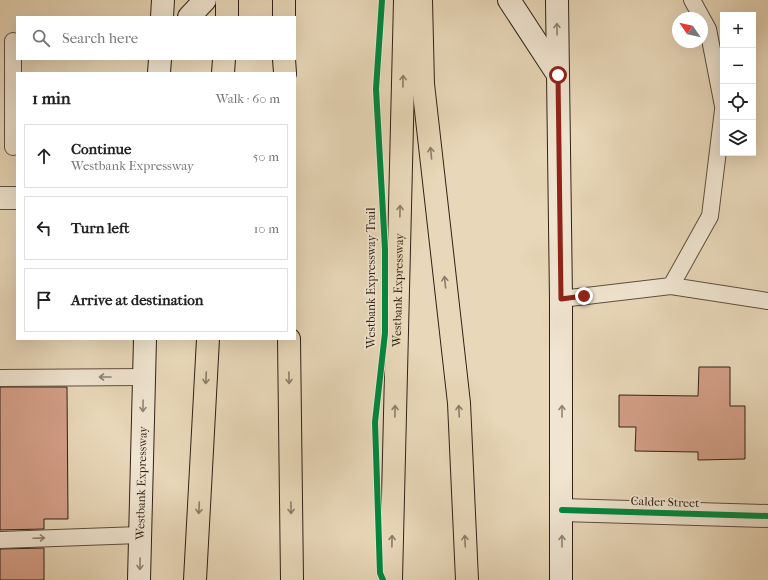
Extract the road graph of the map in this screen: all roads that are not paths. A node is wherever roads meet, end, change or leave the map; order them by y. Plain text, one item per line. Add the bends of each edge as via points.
1 (163, 0) edge
2 (205, 0) edge
3 (228, 0) edge
4 (284, 0) edge
5 (405, 0) edge
6 (421, 0) edge
7 (509, 0) edge
8 (557, 0) edge
9 (692, 0) edge
10 (162, 16) edge
11 (190, 16) edge
12 (226, 16) edge
13 (284, 16) edge
14 (10, 41) edge
15 (224, 60) edge
16 (284, 60) edge
17 (223, 72) edge
18 (285, 72) edge
19 (558, 75) junction
20 (720, 91) edge
21 (722, 120) edge
22 (10, 147) edge
23 (0, 198) edge
24 (16, 198) edge
25 (671, 286) junction
26 (561, 299) junction
27 (768, 301) edge
28 (145, 340) edge
29 (208, 340) edge
30 (288, 340) edge
31 (144, 377) junction
32 (0, 378) edge
33 (562, 510) junction
34 (768, 516) edge
35 (140, 534) junction
36 (0, 540) edge
37 (139, 580) edge
38 (195, 580) edge
39 (292, 580) edge
40 (391, 580) edge
41 (467, 580) edge
42 (561, 580) edge

1 - 10 main road
2 - 11 main road
3 - 12 highway
4 - 13 highway
40 -> 5 highway, Westbank Expressway
41 -> 6 highway via 459,403 423,84
7 - 19 main road
19 -> 8 main road
9 - 20 lane via 708,29
14 - 22 lane
15 - 17 highway
16 - 18 highway
19 - 26 main road
21 - 25 lane via 710,216
23 - 24 main road
25 - 26 lane
25 - 27 lane
33 -> 26 main road
28 - 31 main road, Westbank Expressway
29 -> 38 highway
30 -> 39 highway
31 -> 32 lane
31 -> 35 main road, Westbank Expressway
33 - 34 main road, Calder Street
42 -> 33 main road
36 -> 35 lane
35 -> 37 main road, Westbank Expressway

